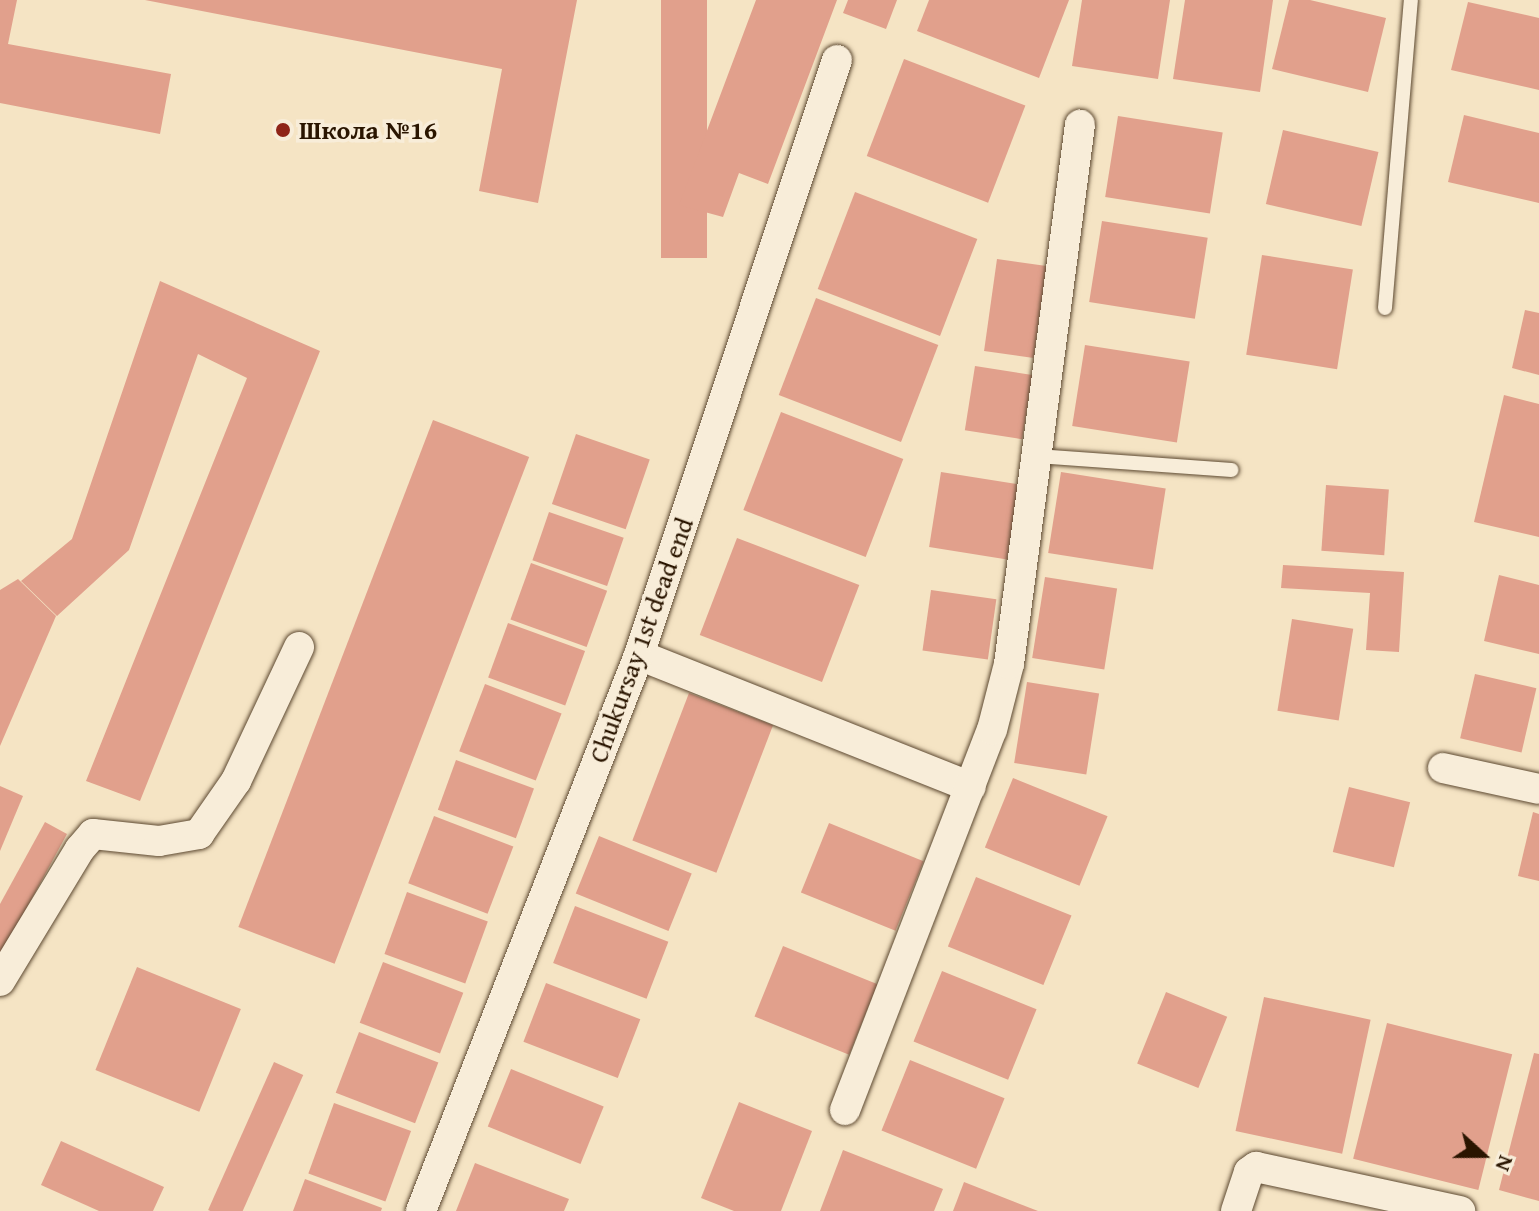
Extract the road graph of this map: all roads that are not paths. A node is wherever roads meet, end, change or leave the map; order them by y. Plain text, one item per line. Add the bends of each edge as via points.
1 (1411, 0) edge
2 (837, 60) dead end
3 (1080, 125) dead end
4 (1385, 308) dead end
5 (1037, 456) junction
6 (1231, 470) dead end
7 (299, 647) dead end
8 (639, 655) junction
9 (1443, 768) dead end
10 (971, 787) junction
11 (1539, 789) edge
12 (0, 981) edge
13 (845, 1110) dead end
14 (421, 1211) edge
15 (1236, 1211) edge
16 (1460, 1211) edge

1 - 4 lane
2 - 8 street, Chukursay 1st dead end
3 - 5 street
5 - 6 lane
5 - 10 street via 1009,664
7 - 12 street via 236,781 199,834 159,841 93,834
8 - 10 street
8 - 14 street, Chukursay 1st dead end
9 - 11 street
10 - 13 street
15 - 16 street via 1249,1172 1256,1167

